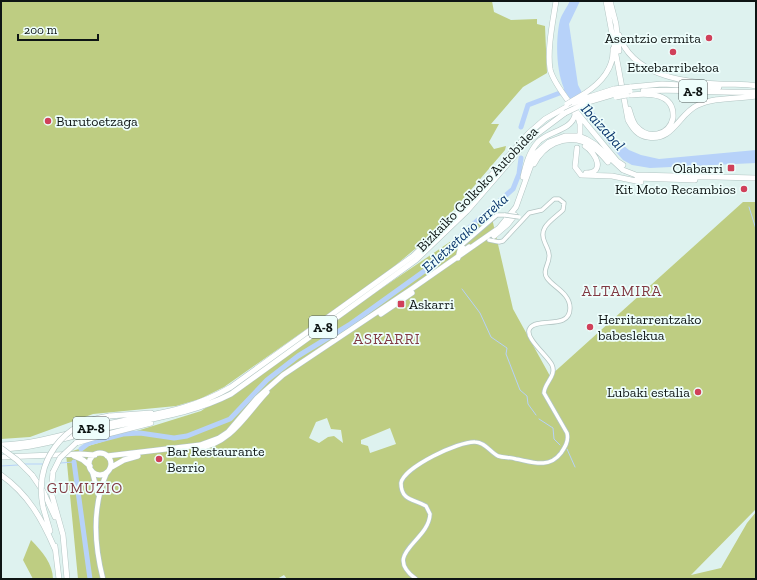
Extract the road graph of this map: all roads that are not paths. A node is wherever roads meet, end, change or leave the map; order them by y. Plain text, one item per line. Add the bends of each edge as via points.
1 (556, 1) edge
2 (606, 1) edge
3 (610, 1) edge
4 (616, 24) junction
5 (613, 38) junction
6 (756, 86) edge
7 (630, 91) junction
8 (756, 92) edge
9 (615, 93) junction
10 (756, 96) edge
11 (586, 98) junction
12 (569, 105) junction
13 (584, 120) junction
14 (551, 145) junction
15 (577, 148) dead end
16 (575, 160) junction
17 (706, 177) junction
18 (756, 179) edge
19 (674, 180) junction
20 (516, 207) junction
21 (524, 218) junction
22 (492, 236) junction
23 (497, 242) junction
24 (461, 246) junction
25 (458, 258) junction
26 (203, 407) junction
27 (181, 409) junction
28 (168, 417) joint
29 (1, 445) edge
30 (1, 449) edge
31 (68, 455) junction
32 (95, 455) junction
33 (107, 456) junction
34 (1, 457) edge
35 (91, 468) junction
36 (108, 470) junction
37 (2, 475) edge
38 (99, 497) junction
39 (63, 543) junction
40 (55, 549) junction
41 (67, 574) edge
42 (59, 576) edge
43 (103, 579) edge
44 (416, 579) edge

1 - 12 highway via 549,64 552,75
2 - 5 highway
3 - 4 highway
4 - 6 highway via 630,55 654,71 705,83
4 - 7 highway via 627,99 635,124 652,135 661,133 669,127 674,114 665,98 656,94
5 - 10 highway via 628,120 632,128 645,137 663,137 696,105
5 - 11 highway via 610,67
6 - 7 highway, Bizkaiko Golkoko Autobidea / A-8 via 735,88 662,84
7 - 8 highway, Bizkaiko Golkoko Autobidea / A-8 via 664,89
7 - 9 highway, Bizkaiko Golkoko Autobidea / A-8, bridge
9 - 11 highway, Bizkaiko Golkoko Autobidea / A-8
9 - 11 highway, Bizkaiko Golkoko Autobidea / A-8 via 597,99
11 - 12 highway, Bizkaiko Golkoko Autobidea, bridge
11 - 26 highway, Bizkaiko Golkoko Autobidea / A-8, bridge via 542,129 523,146 467,211 416,260 242,386
12 - 13 highway
12 - 13 highway via 579,118 580,134
12 - 20 highway via 575,115 571,123 541,139 529,155
12 - 27 highway, Bizkaiko Golkoko Autobidea / A-8 via 540,123 526,136 454,217 403,264 239,382 210,398
13 - 17 highway via 617,161 631,170
14 - 16 highway via 571,142 583,145 596,157 598,164 594,171 584,173 578,170
14 - 19 highway via 566,140 578,140 594,148 613,166 630,176
14 - 22 highway via 542,152 535,163 526,193 516,213 508,224
15 - 16 highway
16 - 19 highway via 576,170 585,176 612,176 645,182
17 - 18 highway
17 - 20 highway via 631,174 614,164 596,145 586,139 565,136 546,143 535,154
18 - 19 highway
20 - 22 highway
21 - 23 street via 506,240
21 - 24 street, bridge via 498,215
21 - 44 street via 530,212 542,210 555,198 564,203 563,210 545,226 542,235 549,255 546,276 564,294 570,311 563,319 535,325 528,333 552,367 552,374 544,393 567,433 566,444 554,460 533,463 499,456 481,443 469,442 438,454 406,473 401,482 403,494 411,501 426,506 430,514 426,529 407,549 404,556 406,568
22 - 23 street
22 - 23 street
22 - 24 highway via 486,235 464,250
22 - 25 highway
22 - 36 highway via 394,306 284,378 268,391 227,436 203,448 133,457
24 - 25 highway
25 - 33 highway via 283,375 257,398 228,432 219,438 200,445
26 - 28 highway, Bizkaiko Golkoko Autobidea / A-8
26 - 39 highway, bridge via 183,415 76,443 60,458 53,472 51,486
27 - 29 highway, Bizkaiko Golkoko Autobidea / AP-8 via 41,441
27 - 40 highway, bridge via 94,419 77,426 55,446 42,475 41,490
28 - 30 highway, Bizkaiko Golkoko Autobidea / AP-8 via 40,445
30 - 39 highway, bridge via 17,460 43,491
31 - 32 highway
31 - 34 highway
31 - 35 highway via 79,457
32 - 33 highway via 101,453
32 - 35 highway via 91,459
33 - 36 highway via 111,461
35 - 36 highway via 101,474
35 - 38 main road
36 - 38 main road
37 - 40 highway via 34,508
38 - 43 main road via 95,543
39 - 41 highway
40 - 42 highway

